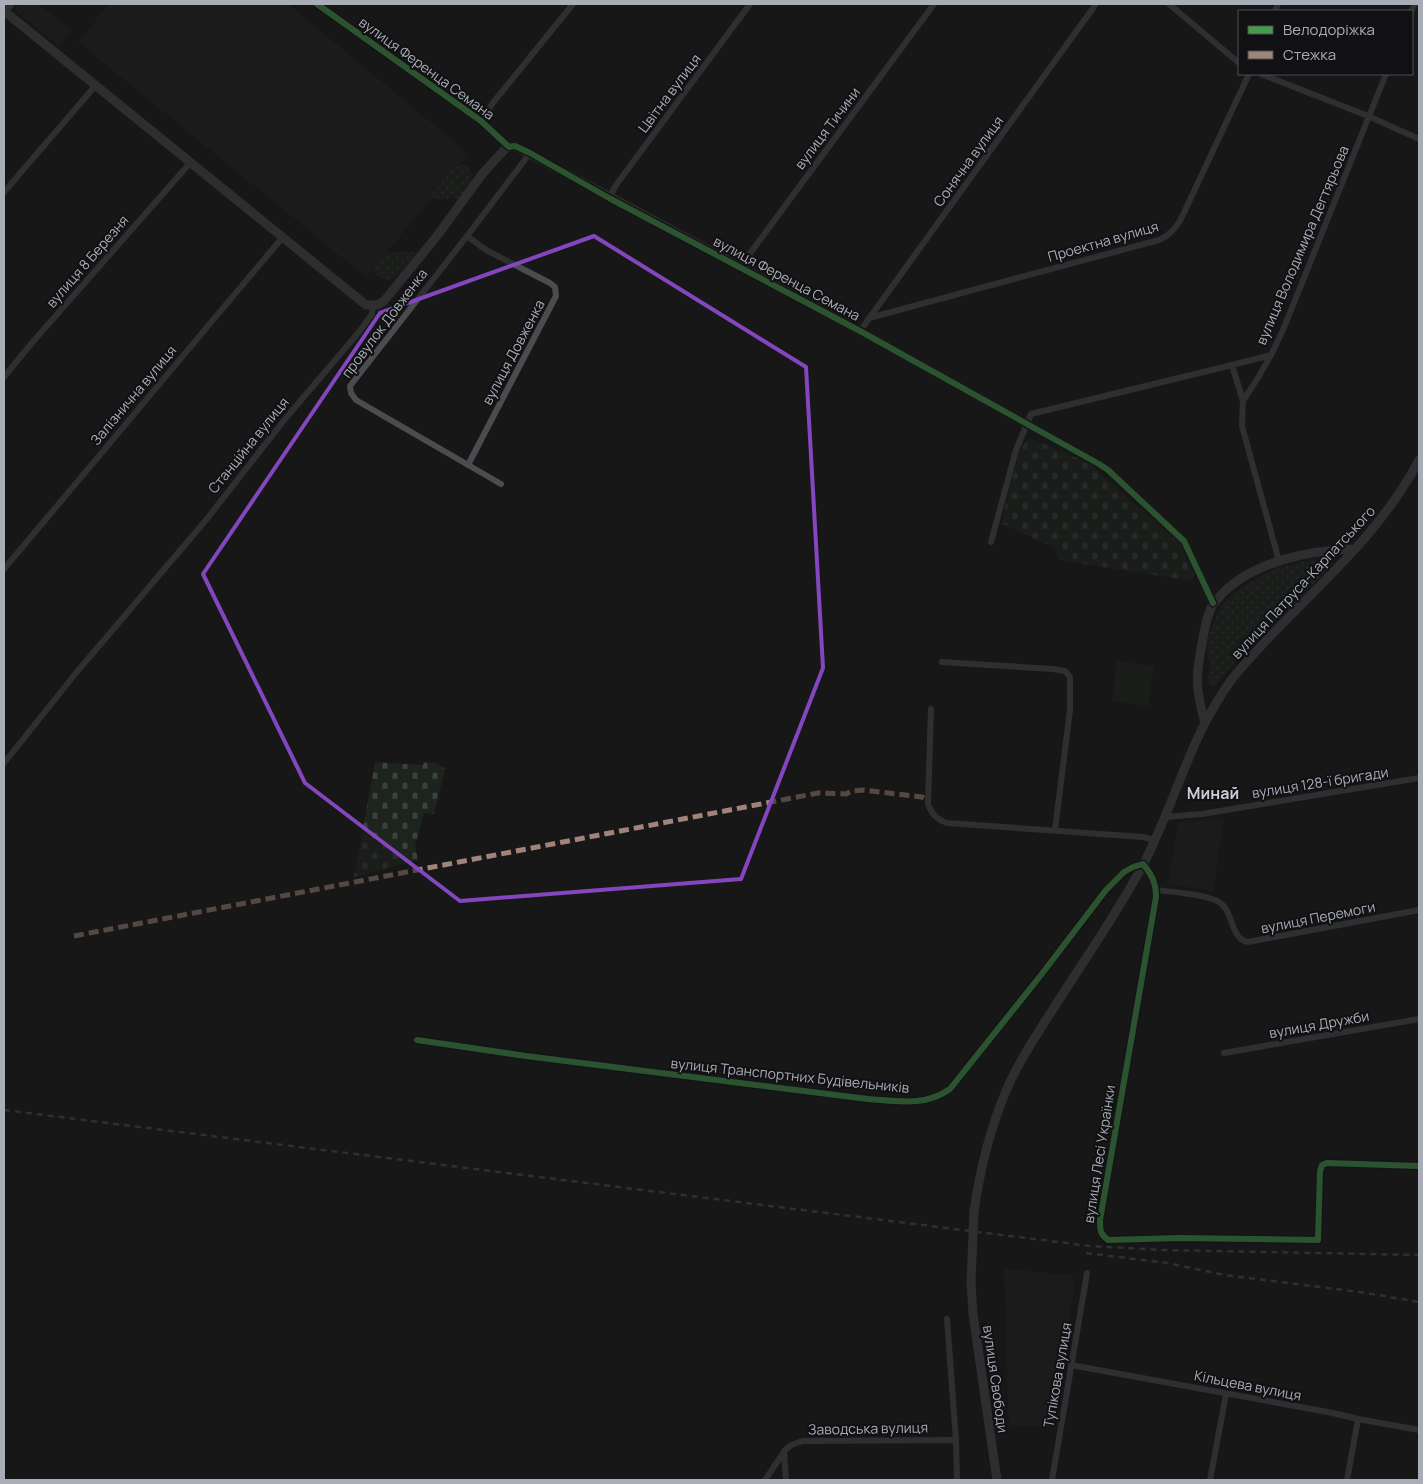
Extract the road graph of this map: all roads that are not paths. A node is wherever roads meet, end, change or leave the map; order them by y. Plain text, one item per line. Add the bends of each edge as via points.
1 (10, 4) edge
2 (317, 4) edge
3 (573, 4) edge
4 (750, 4) edge
5 (934, 4) edge
6 (1096, 4) edge
7 (1169, 4) edge
8 (4, 11) edge
9 (1238, 62) edge
10 (1249, 75) edge
11 (1264, 75) edge
12 (1386, 75) edge
13 (96, 85) junction
14 (1368, 116) junction
15 (481, 121) junction
16 (1419, 139) edge
17 (509, 147) junction
18 (530, 153) junction
19 (190, 163) junction
20 (4, 192) edge
21 (609, 198) junction
22 (468, 236) junction
23 (282, 238) junction
24 (740, 267) junction
25 (373, 306) junction
26 (870, 318) junction
27 (860, 331) junction
28 (1270, 355) junction
29 (1232, 365) junction
30 (4, 378) edge
31 (1243, 402) junction
32 (1027, 422) junction
33 (1419, 460) edge
34 (468, 465) junction
35 (501, 484) dead end
36 (991, 542) dead end
37 (1355, 549) junction
38 (1278, 561) junction
39 (4, 569) edge
40 (1214, 603) junction
41 (942, 662) dead end
42 (931, 710) dead end
43 (1205, 723) junction
44 (4, 763) edge
45 (1419, 778) edge
46 (1165, 817) junction
47 (1055, 830) junction
48 (1155, 840) junction
49 (1143, 864) junction
50 (1156, 890) junction
51 (1419, 910) edge
52 (1419, 1019) edge
53 (417, 1040) dead end
54 (1224, 1053) dead end
55 (1419, 1166) edge
56 (1087, 1273) dead end
57 (947, 1319) dead end
58 (1072, 1365) junction
59 (1226, 1394) junction
60 (1358, 1420) junction
61 (1419, 1430) edge
62 (956, 1440) junction
63 (784, 1452) junction
64 (765, 1480) edge
65 (786, 1480) edge
66 (957, 1480) edge
67 (997, 1480) edge
68 (1052, 1480) edge
69 (1210, 1480) edge
70 (1347, 1480) edge

1 - 8 street
2 - 15 street, вулиця Ференца Семана
3 - 15 street
4 - 21 street, Цвітна вулиця
5 - 24 street, вулиця Тичини
6 - 26 street, Сонячна вулиця
7 - 9 street
8 - 13 street
10 - 26 street, Проектна вулиця via 1181,219 1168,236
11 - 14 street
12 - 14 street, вулиця Володимира Дегтярьова
13 - 19 street
13 - 20 street
14 - 16 street
14 - 28 street, вулиця Володимира Дегтярьова via 1283,330
15 - 17 street, вулиця Ференца Семана
17 - 18 street, вулиця Ференца Семана via 516,146
17 - 25 street, Станційна вулиця via 483,173 392,292 380,304
18 - 21 street, вулиця Ференца Семана
18 - 22 street, провулок Довженка
19 - 23 street
19 - 30 street, вулиця 8 Березня via 37,336
21 - 24 street, вулиця Ференца Семана
22 - 34 street, вулиця Довженка via 486,250 550,283 555,287 556,296
22 - 34 street, провулок Довженка via 350,386 356,400
23 - 25 street via 361,302
23 - 39 street, Залізнична вулиця
24 - 27 street, вулиця Ференца Семана
25 - 44 street, Станційна вулиця via 372,314 358,332
26 - 27 street, Сонячна вулиця
27 - 32 street, вулиця Ференца Семана
28 - 29 street, вулиця Володимира Дегтярьова
28 - 31 street
29 - 31 street
29 - 32 street, вулиця Володимира Дегтярьова via 1031,414
31 - 38 street via 1242,426
32 - 36 street
32 - 40 street, вулиця Ференца Семана via 1108,470 1178,534 1188,547
33 - 37 street, вулиця Патруса-Карпатського via 1388,512
34 - 35 street, провулок Довженка
37 - 38 street via 1322,551
37 - 43 street, вулиця Патруса-Карпатського via 1242,667
38 - 40 street via 1229,586
40 - 43 street via 1204,630 1198,666 1198,698
41 - 47 street via 1053,669 1065,671 1070,677 1070,710
42 - 47 street via 928,804 932,813 947,823
43 - 46 street, вулиця Патруса-Карпатського
45 - 46 street, вулиця 128-ї бригади via 1202,814
46 - 48 street, вулиця Патруса-Карпатського
47 - 48 street
48 - 49 street, вулиця Патруса-Карпатського
49 - 50 street via 1151,874
49 - 53 street, вулиця Транспортних Будівельників via 1124,872 1106,890 950,1089 927,1100 868,1099
49 - 67 street, вулиця Свободи, bridge via 1025,1052 1006,1090 984,1155 974,1211 971,1282
50 - 51 street, вулиця Перемоги via 1218,902 1230,916 1240,939 1248,942
50 - 55 street, вулиця Лесі Українки via 1100,1220 1102,1235 1108,1240 1318,1240 1322,1165
52 - 54 street, вулиця Дружби
56 - 58 street, Тупікова вулиця
57 - 62 street
58 - 59 street, Кільцева вулиця
58 - 68 street, Тупікова вулиця
59 - 60 street, Кільцева вулиця
59 - 69 street
60 - 61 street, Кільцева вулиця
60 - 70 street
62 - 63 street, Заводська вулиця via 802,1441
62 - 66 street
63 - 64 street, Заводська вулиця
63 - 65 street

